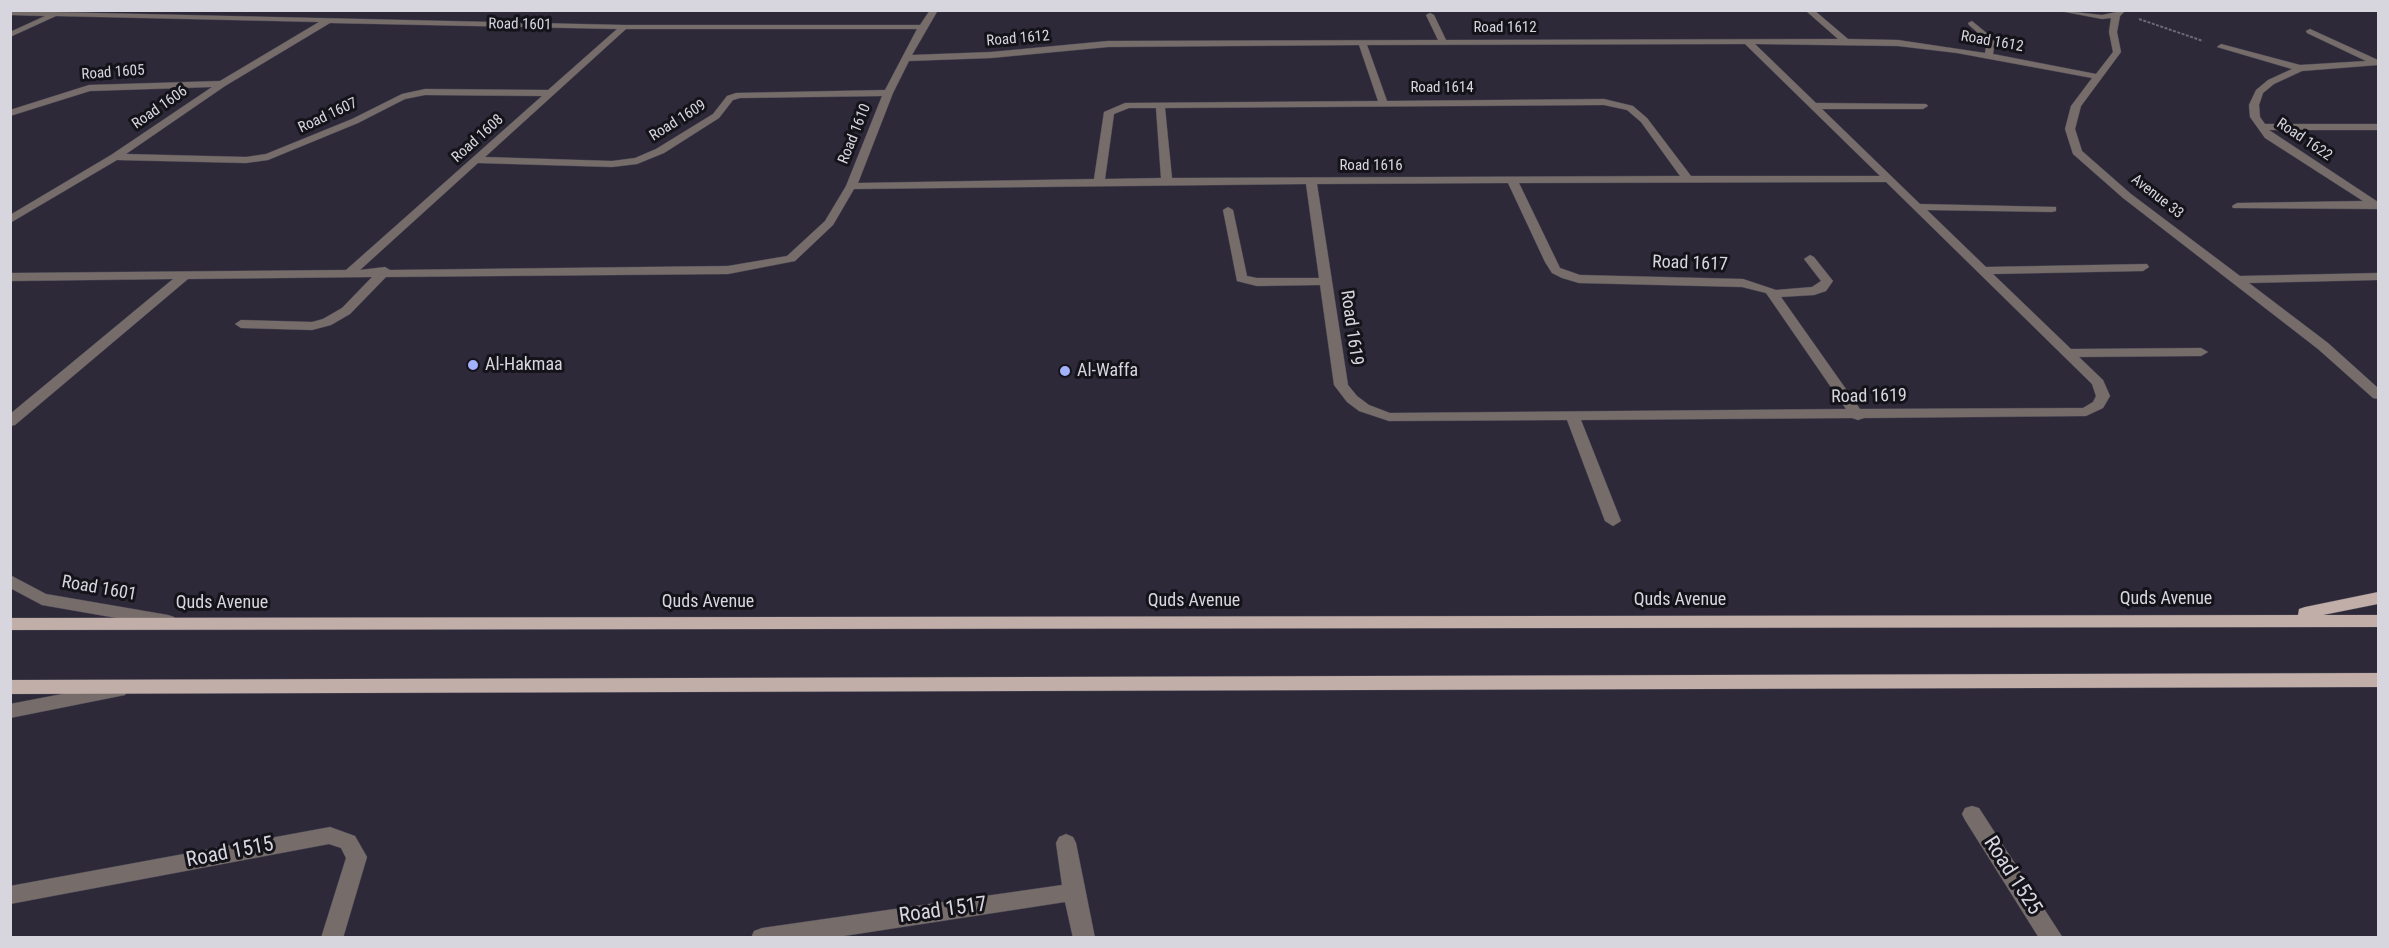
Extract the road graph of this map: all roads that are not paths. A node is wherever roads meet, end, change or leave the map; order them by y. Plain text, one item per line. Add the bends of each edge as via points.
1 (934, 10) edge
2 (1809, 10) edge
3 (2059, 10) edge
4 (2122, 12) edge
5 (10, 13) edge
6 (56, 14) junction
7 (2073, 14) junction
8 (1430, 15) dead end
9 (327, 21) junction
10 (1972, 23) dead end
11 (624, 27) junction
12 (922, 27) junction
13 (2310, 31) dead end
14 (10, 34) edge
15 (2114, 38) junction
16 (1747, 41) junction
17 (1846, 41) junction
18 (1362, 42) junction
19 (1443, 42) junction
20 (2221, 46) road end
21 (1989, 54) junction
22 (908, 58) junction
23 (2378, 63) edge
24 (2300, 68) junction
25 (2100, 77) junction
26 (222, 84) junction
27 (552, 93) junction
28 (888, 93) junction
29 (1383, 103) junction
30 (1160, 104) junction
31 (1813, 106) junction
32 (1923, 106) dead end
33 (10, 113) edge
34 (2261, 127) junction
35 (2379, 127) edge
36 (115, 157) junction
37 (478, 160) junction
38 (1890, 179) junction
39 (1512, 180) junction
40 (1167, 181) junction
41 (1689, 181) junction
42 (1099, 182) junction
43 (1311, 182) junction
44 (851, 186) junction
45 (2377, 205) edge
46 (2237, 206) dead end
47 (1919, 207) junction
48 (2052, 209) dead end
49 (1228, 210) dead end
50 (10, 220) edge
51 (1810, 259) dead end
52 (2143, 267) dead end
53 (385, 271) junction
54 (1984, 271) junction
55 (351, 272) junction
56 (2379, 276) edge
57 (10, 277) edge
58 (183, 277) junction
59 (2239, 279) junction
60 (1327, 281) junction
61 (1772, 294) junction
62 (241, 324) dead end
63 (2323, 346) junction
64 (2200, 352) dead end
65 (2068, 353) junction
66 (2379, 381) edge
67 (44, 395) junction
68 (2379, 395) edge
69 (1858, 416) junction
70 (1573, 417) junction
71 (10, 422) edge
72 (10, 433) edge
73 (1613, 521) dead end
74 (10, 580) edge
75 (2379, 598) edge
76 (2276, 619) junction
77 (2379, 621) edge
78 (10, 624) edge
79 (185, 624) junction
80 (2323, 679) junction
81 (2379, 680) edge
82 (10, 687) edge
83 (136, 687) junction
84 (2379, 690) edge
85 (10, 711) edge
86 (1972, 814) dead end
87 (1066, 843) dead end
88 (1074, 892) junction
89 (10, 895) edge
90 (332, 938) edge
91 (762, 938) edge
92 (1084, 938) edge
93 (2052, 938) edge

1 - 12 street, Road 1610
2 - 17 street
3 - 7 street
4 - 7 street
4 - 15 street, Avenue 33 via 2112,26
5 - 6 street, Road 1601
6 - 9 street, Road 1601
6 - 14 street
7 - 15 street
8 - 19 street
9 - 11 street, Road 1601
9 - 26 street, Road 1606
10 - 21 street via 1991,40
11 - 12 street, Road 1601
11 - 27 street, Road 1608
12 - 22 street, Road 1610
13 - 23 street
15 - 25 street, Avenue 33 via 2117,52
16 - 17 street, Road 1612
16 - 19 street, Road 1612
16 - 31 street, Road 1619
17 - 21 street, Road 1612
18 - 19 street, Road 1612
18 - 22 street, Road 1612 via 1108,44
18 - 29 street
20 - 24 street
21 - 25 street, Road 1612
22 - 28 street, Road 1610
23 - 24 street, Road 1622
24 - 34 street, Road 1622 via 2259,92 2254,105
25 - 59 street, Avenue 33 via 2076,106 2070,129 2077,152 2127,196
26 - 33 street, Road 1605 via 89,88
26 - 36 street, Road 1606
27 - 36 street, Road 1607 via 425,92 402,97 268,157
27 - 37 street, Road 1608
28 - 37 street, Road 1609 via 734,96 716,116 637,161 612,164
28 - 44 street, Road 1610
29 - 30 street, Road 1614
29 - 41 street, Road 1614 via 1604,102 1630,108 1644,120
30 - 40 street
30 - 42 street, Road 1614 via 1128,105 1109,112
31 - 32 street
31 - 38 street, Road 1619
34 - 35 street
34 - 45 street, Road 1622 via 2268,136
36 - 50 street, Road 1606
37 - 55 street, Road 1608
38 - 41 street, Road 1616
38 - 47 street, Road 1619
39 - 41 street, Road 1616
39 - 43 street, Road 1616
39 - 61 street, Road 1617 via 1551,262 1566,275 1579,279 1756,285
40 - 42 street, Road 1616
40 - 43 street, Road 1616
42 - 44 street, Road 1616
43 - 60 street, Road 1619
44 - 53 street, Road 1610 via 829,223 791,260 728,270
45 - 46 street
47 - 48 street
47 - 54 street, Road 1619
49 - 60 street via 1241,278 1257,282
51 - 61 street via 1827,281 1822,288
52 - 54 street
53 - 55 street
53 - 62 street via 346,311 327,322 312,326
54 - 65 street, Road 1619
55 - 58 street
56 - 59 street
57 - 58 street
58 - 67 street
59 - 63 street, Avenue 33
60 - 70 street, Road 1619 via 1341,385 1364,408 1389,417
61 - 69 street
63 - 66 street, Avenue 33
63 - 68 street, Avenue 33
64 - 65 street
65 - 69 street, Road 1619 via 2098,382 2103,396 2098,405 2086,412
67 - 71 street
67 - 72 street
69 - 70 street, Road 1619
70 - 73 street
74 - 79 street, Road 1601 via 42,599
75 - 76 main road
76 - 77 main road, Quds Avenue
76 - 79 main road, Quds Avenue
78 - 79 main road, Quds Avenue
80 - 81 main road
80 - 83 main road
80 - 84 main road
82 - 83 main road
83 - 85 street
86 - 93 street, Road 1525
87 - 88 street
88 - 91 street, Road 1517
88 - 92 street
89 - 90 street, Road 1515 via 330,835 348,842 357,857

